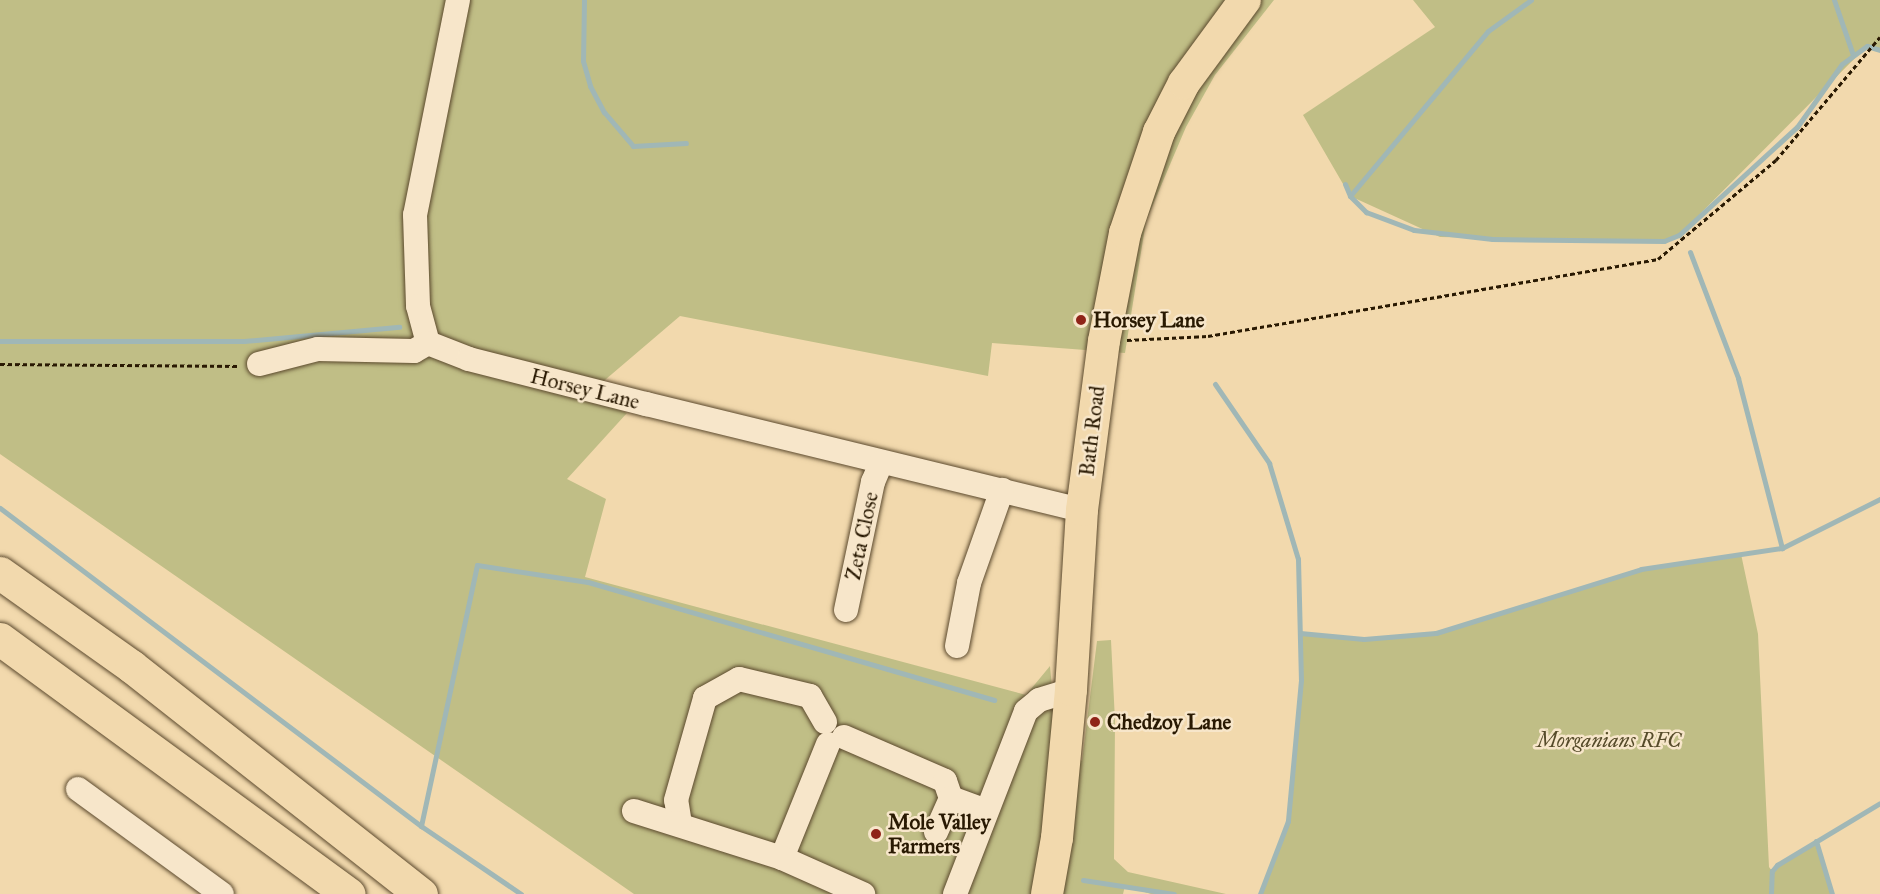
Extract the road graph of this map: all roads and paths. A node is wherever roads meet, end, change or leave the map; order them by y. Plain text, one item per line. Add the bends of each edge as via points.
1 (458, 0) edge
2 (1245, 0) edge
3 (1878, 39) edge
4 (1104, 341) junction
5 (428, 343) junction
6 (0, 364) edge
7 (259, 364) joint
8 (881, 463) junction
9 (1002, 490) junction
10 (1082, 510) junction
11 (0, 573) edge
12 (846, 610) dead end
13 (0, 639) edge
14 (957, 646) dead end
15 (1071, 690) junction
16 (832, 734) junction
17 (78, 789) dead end
18 (951, 798) junction
19 (986, 811) junction
20 (634, 812) dead end
21 (681, 824) junction
22 (936, 832) dead end
23 (782, 858) junction
24 (222, 894) edge
25 (349, 894) edge
26 (421, 894) edge
27 (863, 894) edge
28 (955, 894) edge
29 (1047, 894) edge

1 - 5 street via 415,214 418,306
2 - 4 main road, Bath Road via 1184,83 1159,132 1125,233
3 - 4 path via 1776,160 1658,259 1208,336
4 - 10 main road, Bath Road
5 - 7 street via 414,351 318,349
5 - 8 street, Horsey Lane via 469,359
6 - 7 path
8 - 9 street, Horsey Lane
8 - 12 street, Zeta Close via 873,482
9 - 10 street, Horsey Lane
9 - 14 street via 991,550 969,584
10 - 15 main road, Bath Road
11 - 26 highway via 131,666
13 - 25 highway
15 - 19 street via 1039,700 1026,711
15 - 29 main road, Bath Road via 1057,838
16 - 18 street via 945,781
16 - 21 street via 810,696 739,679 705,698 676,800
16 - 23 street
17 - 24 street
18 - 19 street
18 - 22 street
19 - 28 street
20 - 21 street
21 - 23 street
23 - 27 street

